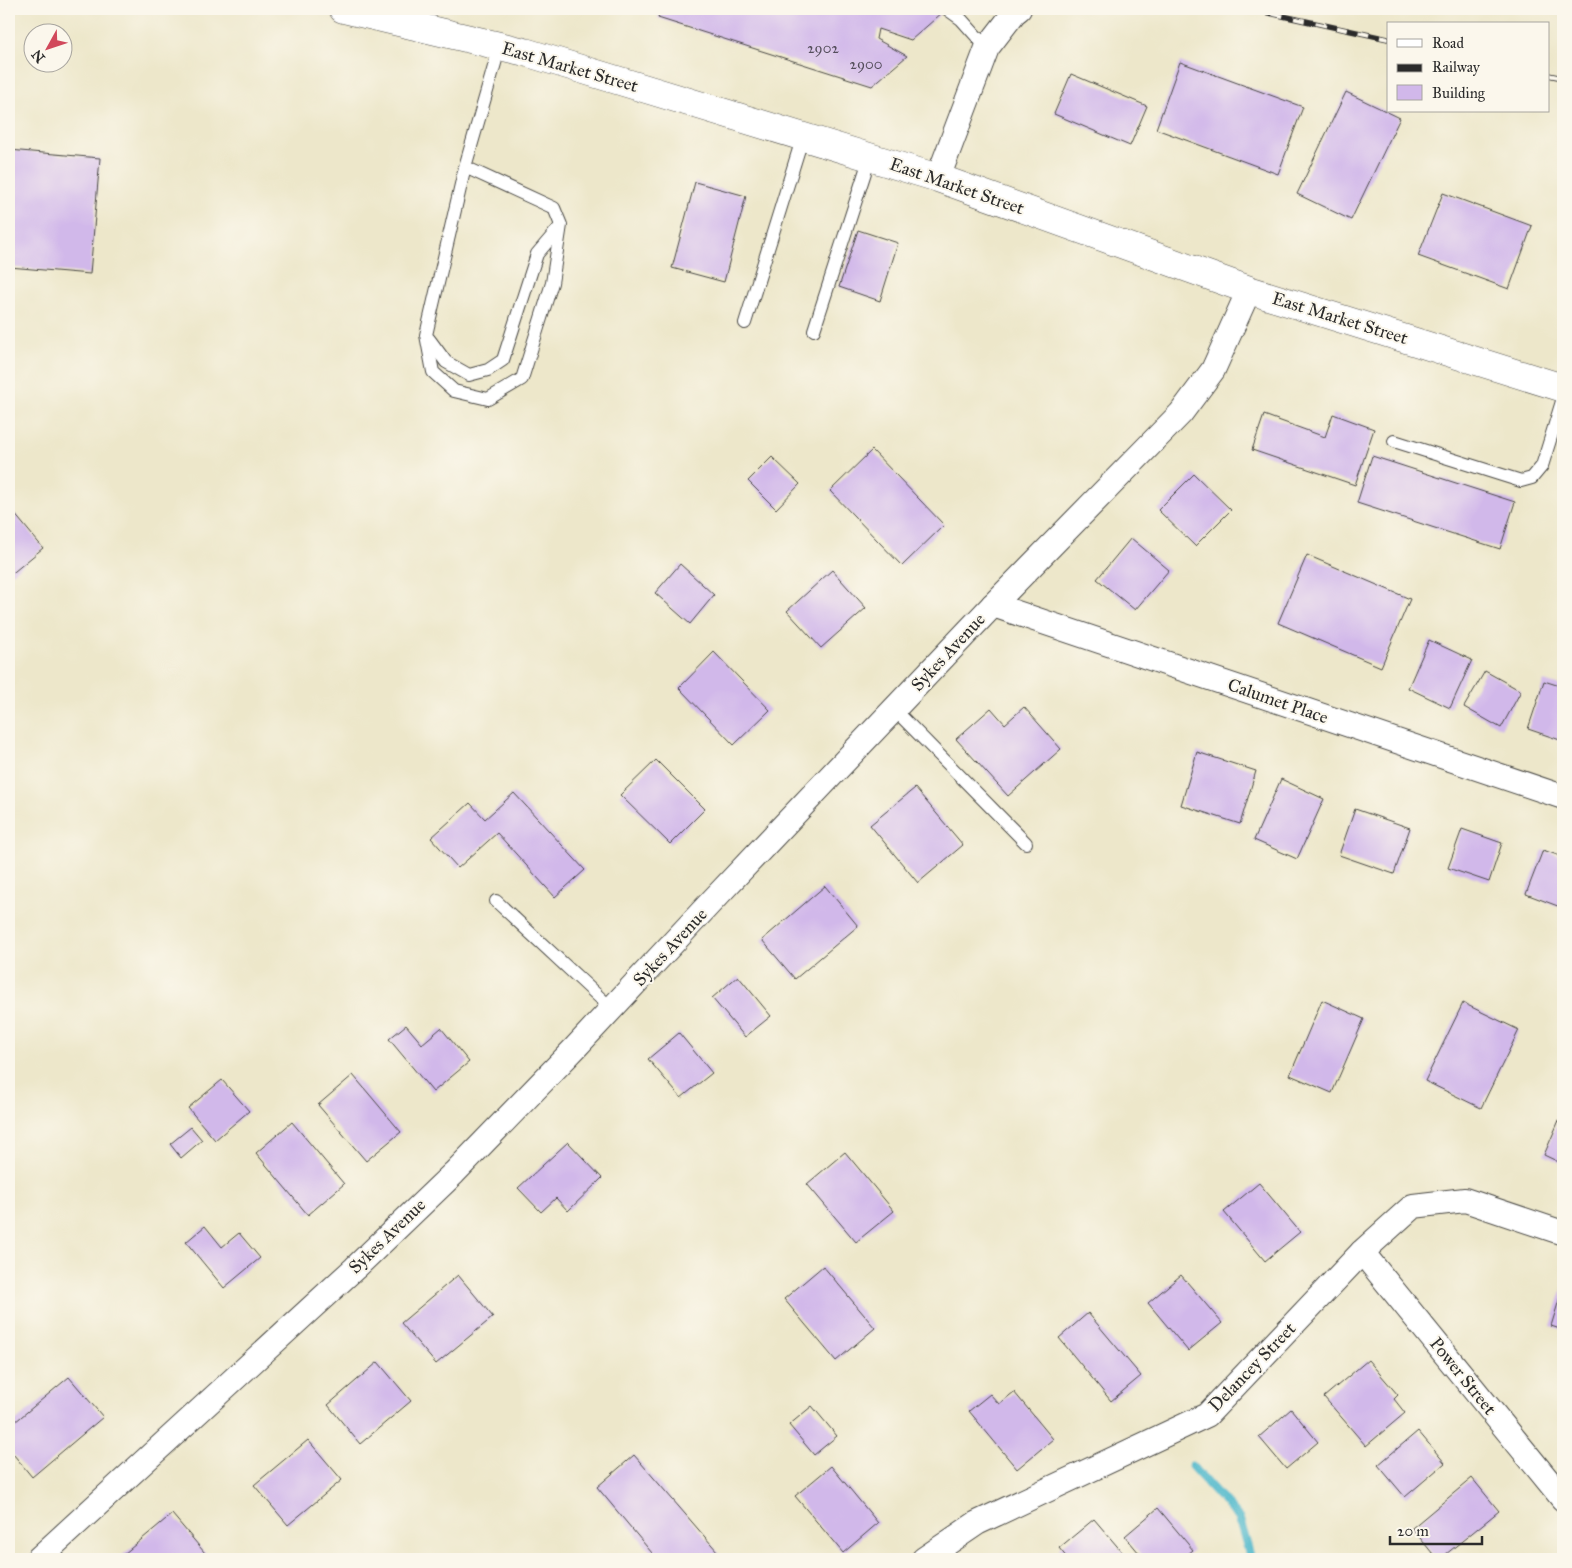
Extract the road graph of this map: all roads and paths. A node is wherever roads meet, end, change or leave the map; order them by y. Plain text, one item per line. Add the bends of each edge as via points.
1 (343, 9) edge
2 (946, 9) edge
3 (1019, 9) edge
4 (500, 46) junction
5 (988, 48) junction
6 (803, 136) junction
7 (870, 157) junction
8 (465, 167) junction
9 (938, 178) junction
10 (561, 225) junction
11 (1249, 290) junction
12 (745, 323) dead end
13 (814, 330) dead end
14 (426, 335) junction
15 (1563, 388) edge
16 (1563, 398) edge
17 (1394, 440) dead end
18 (993, 605) junction
19 (894, 710) junction
20 (1563, 797) edge
21 (1026, 843) dead end
22 (496, 900) dead end
23 (612, 1009) junction
24 (1563, 1233) edge
25 (1362, 1252) junction
26 (1563, 1500) edge
27 (38, 1559) edge
28 (924, 1559) edge

1 - 4 main road, East Market Street
2 - 5 lane via 961,19
3 - 5 street
4 - 6 main road, East Market Street
4 - 8 lane
5 - 9 street
6 - 7 main road, East Market Street
6 - 12 lane
7 - 9 main road, East Market Street
7 - 13 lane
8 - 10 lane via 554,208
8 - 14 lane
9 - 11 main road, East Market Street
10 - 14 lane via 536,254 503,360 488,370 469,375 446,362
10 - 14 lane via 552,283 522,379 488,399 454,391 434,372
11 - 15 main road, East Market Street
11 - 18 street, Sykes Avenue via 1212,370 1181,413
16 - 17 lane via 1542,466 1532,478 1521,481
18 - 19 street, Sykes Avenue
18 - 20 street, Calumet Place
19 - 21 lane
19 - 23 street, Sykes Avenue
22 - 23 lane
23 - 27 street, Sykes Avenue via 454,1173
24 - 25 street, Delancey Street via 1464,1200 1413,1206
25 - 26 street, Power Street
25 - 28 street, Delancey Street via 1207,1415 978,1523

